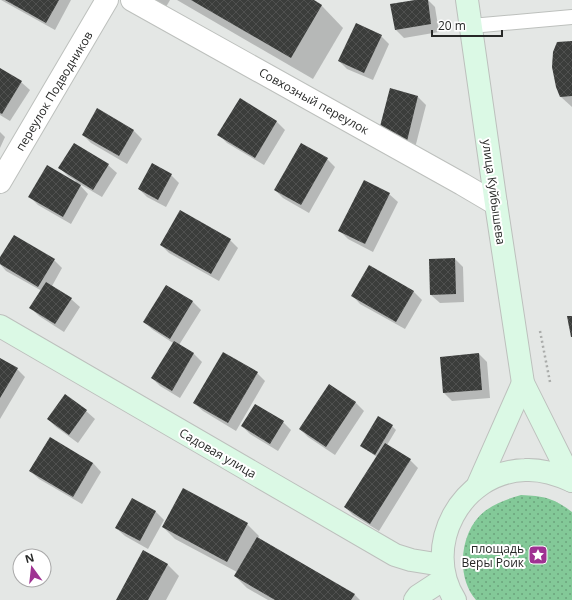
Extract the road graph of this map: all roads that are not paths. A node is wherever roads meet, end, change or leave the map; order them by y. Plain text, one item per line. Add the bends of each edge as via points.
1 (107, 0) edge
2 (132, 0) edge
3 (467, 0) edge
4 (572, 17) edge
5 (471, 26) junction
6 (0, 182) edge
7 (496, 204) junction
8 (0, 326) edge
9 (523, 383) junction
10 (572, 481) edge
11 (477, 487) junction
12 (443, 572) junction
13 (415, 600) edge
14 (454, 600) edge

1 - 6 street, переулок Подводников
2 - 7 street, Совхозный переулок
3 - 5 main road, улица Куйбышева
4 - 5 lane
5 - 7 main road, улица Куйбышева
7 - 9 main road, улица Куйбышева
8 - 12 main road, Садовая улица via 395,555
9 - 10 main road
9 - 11 main road
10 - 11 main road via 557,474 524,470 507,472
11 - 12 main road via 454,512 447,528 443,544
12 - 13 main road
12 - 14 main road

